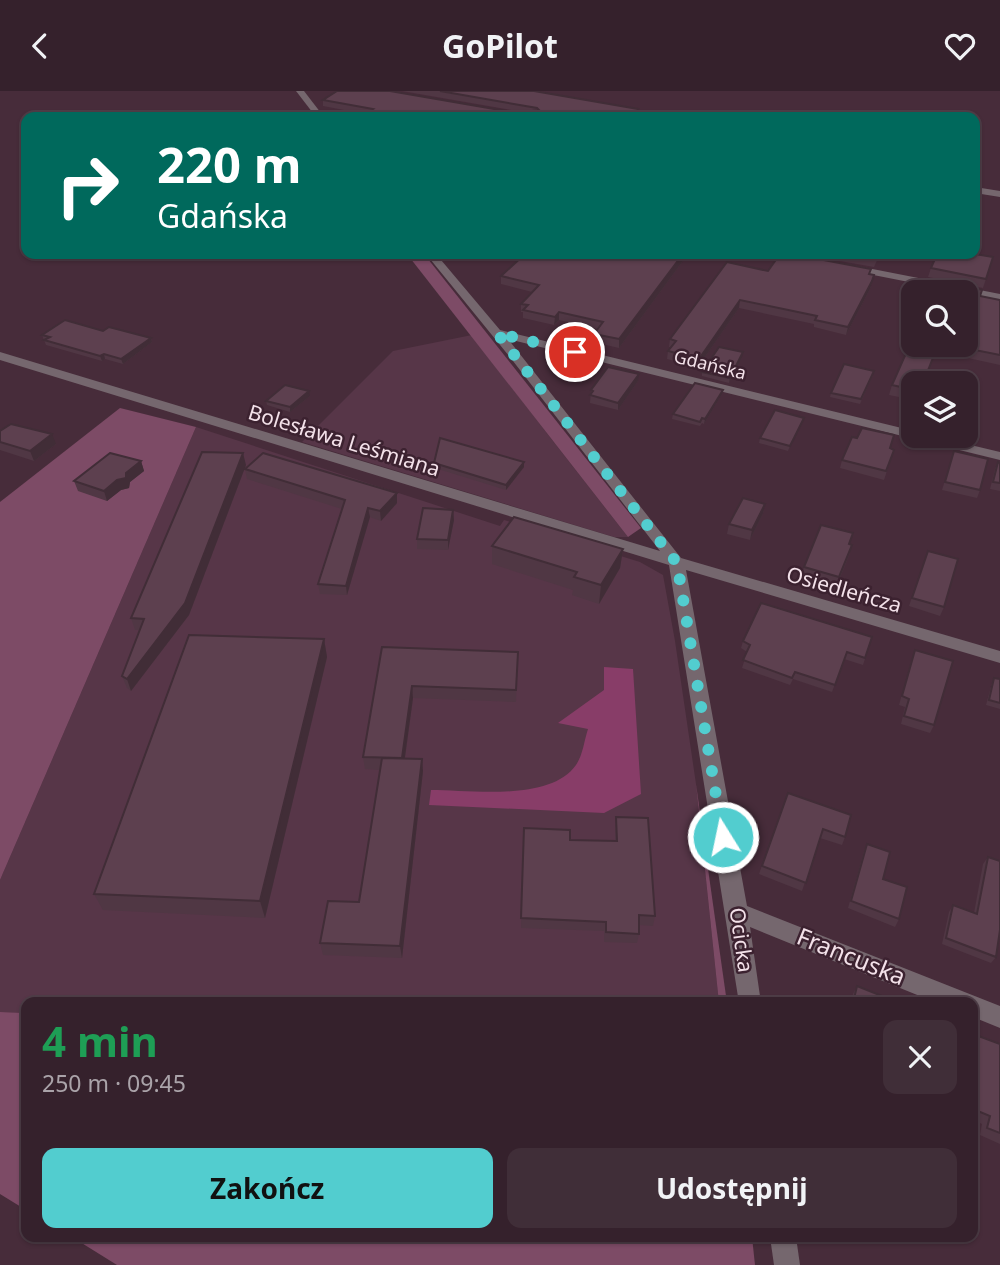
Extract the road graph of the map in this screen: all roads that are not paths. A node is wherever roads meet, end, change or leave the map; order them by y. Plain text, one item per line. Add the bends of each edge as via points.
1 (300, 91) edge
2 (316, 112) edge
3 (980, 191) edge
4 (1000, 194) edge
5 (435, 259) edge
6 (832, 264) edge
7 (1000, 297) edge
8 (497, 333) junction
9 (0, 356) edge
10 (901, 432) edge
11 (968, 448) edge
12 (1000, 456) edge
13 (677, 563) junction
14 (1000, 657) edge
15 (737, 912) junction
16 (749, 997) edge
17 (950, 997) edge
18 (978, 1008) edge
19 (1000, 1017) edge
20 (784, 1242) edge
21 (787, 1265) edge

1 - 2 street
3 - 4 street
5 - 8 street, Ocicka
6 - 7 street
8 - 10 street, Gdańska
8 - 13 street, Ocicka
9 - 13 street, Bolesława Leśmiana
11 - 12 street, Gdańska
13 - 14 street, Osiedleńcza
13 - 15 street, Ocicka
15 - 16 street, Ocicka
15 - 17 street, Francuska
18 - 19 street
20 - 21 street

